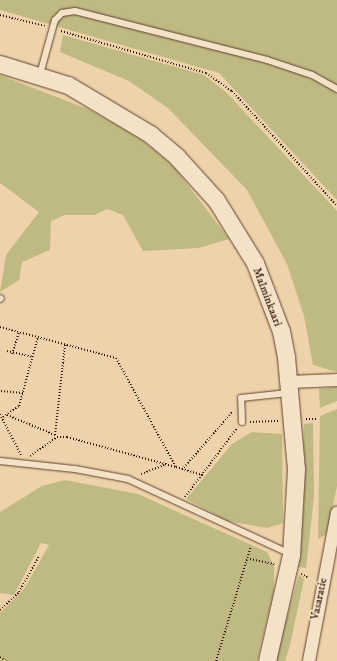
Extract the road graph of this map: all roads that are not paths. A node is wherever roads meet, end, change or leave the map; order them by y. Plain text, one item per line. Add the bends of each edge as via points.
1 (0, 64) edge
2 (40, 74) junction
3 (337, 89) edge
4 (337, 380) edge
5 (291, 387) junction
6 (242, 422) road end
7 (0, 461) edge
8 (337, 513) edge
9 (335, 532) edge
10 (291, 555) junction
11 (267, 661) edge
12 (308, 661) edge

1 - 2 main road, Malminkaari
2 - 3 lane via 52,28 62,13 86,13 267,60 312,75
2 - 5 main road, Malminkaari via 98,100 150,134 178,157 216,200 244,243 264,285 281,331
4 - 5 street
5 - 6 lane via 241,398 239,409
5 - 10 main road, Malminkaari via 296,469
7 - 10 lane via 128,479
8 - 9 street, Vasaratie
9 - 12 street, Vasaratie
10 - 11 main road, Malminkaari

